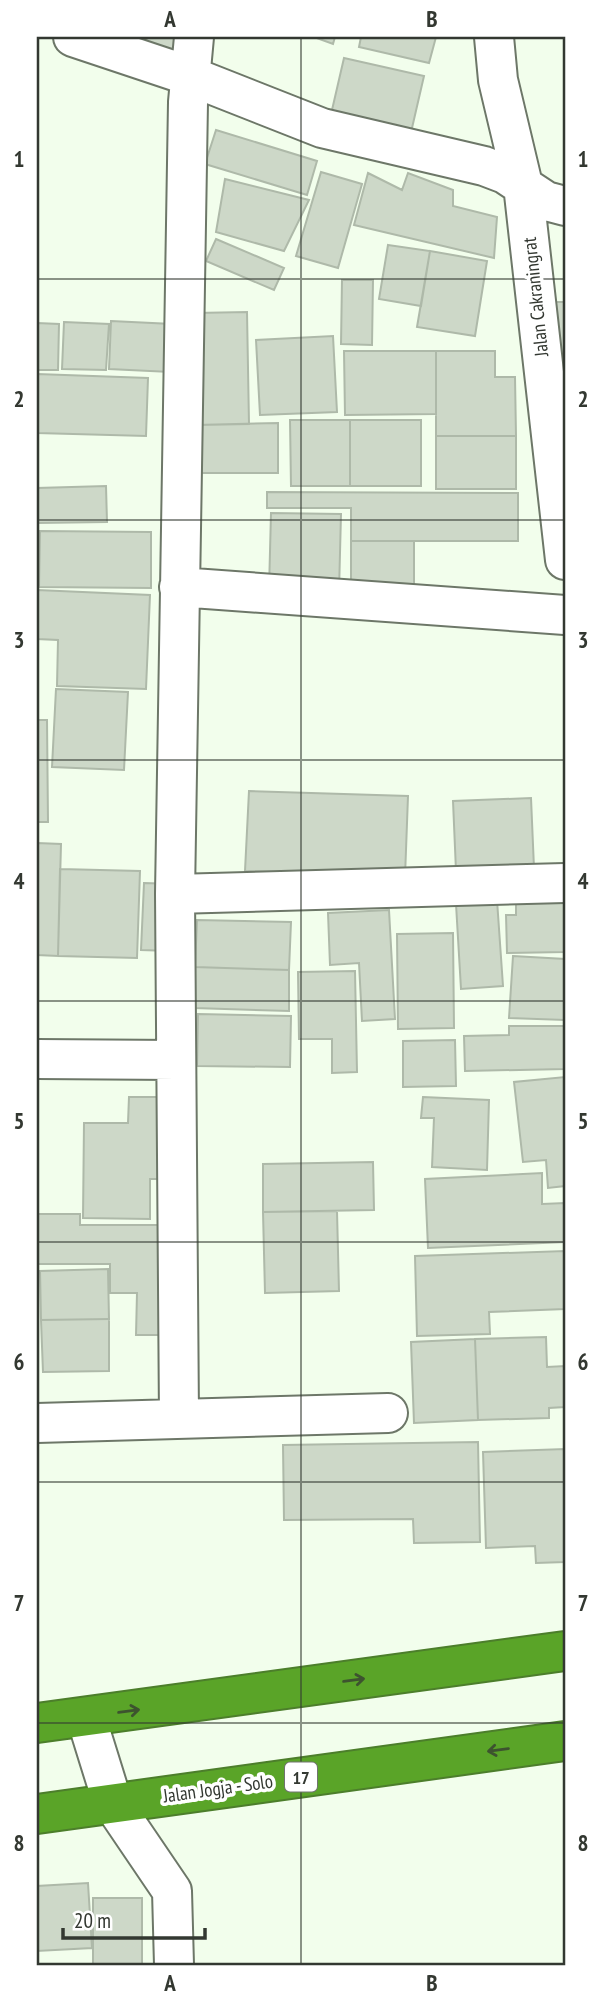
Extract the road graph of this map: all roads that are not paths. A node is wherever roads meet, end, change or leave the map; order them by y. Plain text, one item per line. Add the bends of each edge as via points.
1 (73, 37) edge
2 (194, 37) edge
3 (494, 37) edge
4 (190, 76) junction
5 (523, 185) junction
6 (565, 206) edge
7 (565, 560) edge
8 (179, 587) junction
9 (565, 615) edge
10 (565, 883) edge
11 (176, 894) junction
12 (37, 1059) edge
13 (176, 1060) junction
14 (388, 1413) dead end
15 (179, 1418) junction
16 (37, 1423) edge
17 (565, 1651) edge
18 (86, 1717) junction
19 (37, 1723) edge
20 (565, 1741) edge
21 (113, 1804) junction
22 (37, 1814) edge
23 (174, 1965) edge

1 - 4 street
2 - 4 street
3 - 5 street, Jalan Cakraningrat via 498,80
4 - 5 street via 322,128 484,166
4 - 8 street
5 - 6 street via 545,201
5 - 7 street, Jalan Cakraningrat
8 - 9 street
8 - 11 street
10 - 11 street
11 - 13 street
12 - 13 street
13 - 15 street
14 - 15 street
15 - 16 street
18 -> 17 highway
18 - 19 highway
18 - 21 street
20 -> 21 highway, Jalan Jogja - Solo / 17
21 - 22 highway, Jalan Jogja - Solo / 17
21 - 23 street via 172,1891

